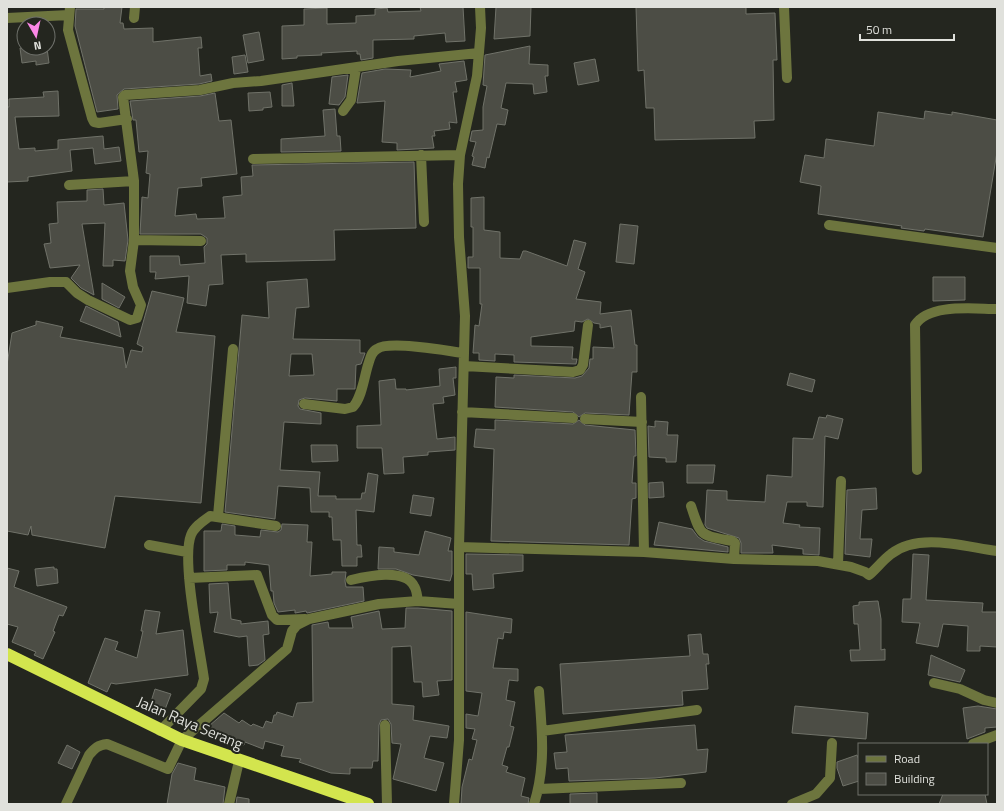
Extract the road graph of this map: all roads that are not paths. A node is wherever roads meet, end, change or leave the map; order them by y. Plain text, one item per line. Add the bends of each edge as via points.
1 (135, 7) edge
2 (480, 7) edge
3 (784, 7) edge
4 (69, 11) edge
5 (7, 18) edge
6 (134, 18) dead end
7 (479, 53) junction
8 (356, 68) junction
9 (787, 78) dead end
10 (343, 111) dead end
11 (127, 119) junction
12 (421, 155) junction
13 (460, 156) junction
14 (253, 159) dead end
15 (134, 181) junction
16 (69, 185) dead end
17 (424, 222) dead end
18 (829, 225) dead end
19 (134, 240) junction
20 (201, 241) dead end
21 (997, 248) edge
22 (7, 288) edge
23 (997, 309) edge
24 (588, 325) dead end
25 (232, 349) dead end
26 (464, 353) junction
27 (464, 366) junction
28 (641, 397) dead end
29 (304, 404) dead end
30 (462, 412) junction
31 (573, 418) dead end
32 (585, 419) dead end
33 (642, 422) junction
34 (917, 470) dead end
35 (841, 481) dead end
36 (690, 506) dead end
37 (218, 516) junction
38 (276, 526) dead end
39 (149, 545) dead end
40 (459, 547) junction
41 (997, 551) edge
42 (187, 552) junction
43 (644, 552) junction
44 (734, 559) junction
45 (838, 564) junction
46 (189, 578) junction
47 (351, 580) dead end
48 (418, 601) junction
49 (459, 604) junction
50 (309, 619) junction
51 (7, 654) edge
52 (934, 683) dead end
53 (539, 692) dead end
54 (997, 703) edge
55 (697, 710) dead end
56 (385, 725) dead end
57 (160, 731) junction
58 (542, 732) junction
59 (997, 735) edge
60 (182, 740) junction
61 (832, 743) dead end
62 (976, 743) edge
63 (239, 761) junction
64 (681, 783) dead end
65 (539, 790) junction
66 (352, 801) edge
67 (66, 804) edge
68 (229, 804) edge
69 (368, 804) edge
70 (387, 804) edge
71 (454, 804) edge
72 (534, 804) edge
73 (792, 804) edge

1 - 6 street
2 - 7 street
3 - 9 street
4 - 5 street
4 - 11 street via 68,30 94,122
7 - 8 street
7 - 13 street via 471,108
8 - 10 street via 351,100
8 - 11 street via 261,81 233,82 200,90 128,94 123,97
11 - 15 street
12 - 13 street
12 - 14 street
12 - 17 street
13 - 26 street via 459,237 465,316
15 - 16 street
15 - 19 street
18 - 21 street
19 - 20 street
19 - 22 street via 130,271 133,287 141,305 137,318 133,320 88,300 66,282
23 - 34 street via 937,311 919,318 915,325
24 - 27 street via 580,370 573,372
25 - 37 street
26 - 27 street
26 - 29 street via 388,345 377,348 372,354 358,399 353,407 345,409
27 - 30 street
28 - 33 street
30 - 31 street
30 - 40 street
32 - 33 street
33 - 43 street
35 - 45 street
36 - 44 street via 699,531 705,536 732,541 735,544
37 - 38 street
37 - 42 street via 210,516 200,523 191,534
39 - 42 street
40 - 43 street
40 - 49 street
41 - 45 street via 930,542 901,548 890,554 868,576 865,572
42 - 46 street
43 - 44 street
44 - 45 street
46 - 50 street via 256,574 272,615 277,620
46 - 57 street via 204,679 201,689
47 - 48 street via 373,575 404,578 415,586
48 - 49 street
48 - 50 street via 379,604
49 - 71 street via 459,740
50 - 60 street via 297,624 292,631 287,649
51 - 57 highway, Jalan Raya Serang
52 - 54 street via 960,689
53 - 58 street
55 - 58 street
56 - 70 street
57 - 60 highway, Jalan Raya Serang
58 - 65 street via 543,752
59 - 62 street
60 - 63 highway, Jalan Raya Serang
60 - 67 street via 168,769 107,744 95,748
61 - 73 street via 830,778 816,794
63 - 66 highway, Jalan Raya Serang
63 - 68 street
64 - 65 street
65 - 72 street
66 - 69 highway, Jalan Raya Serang

